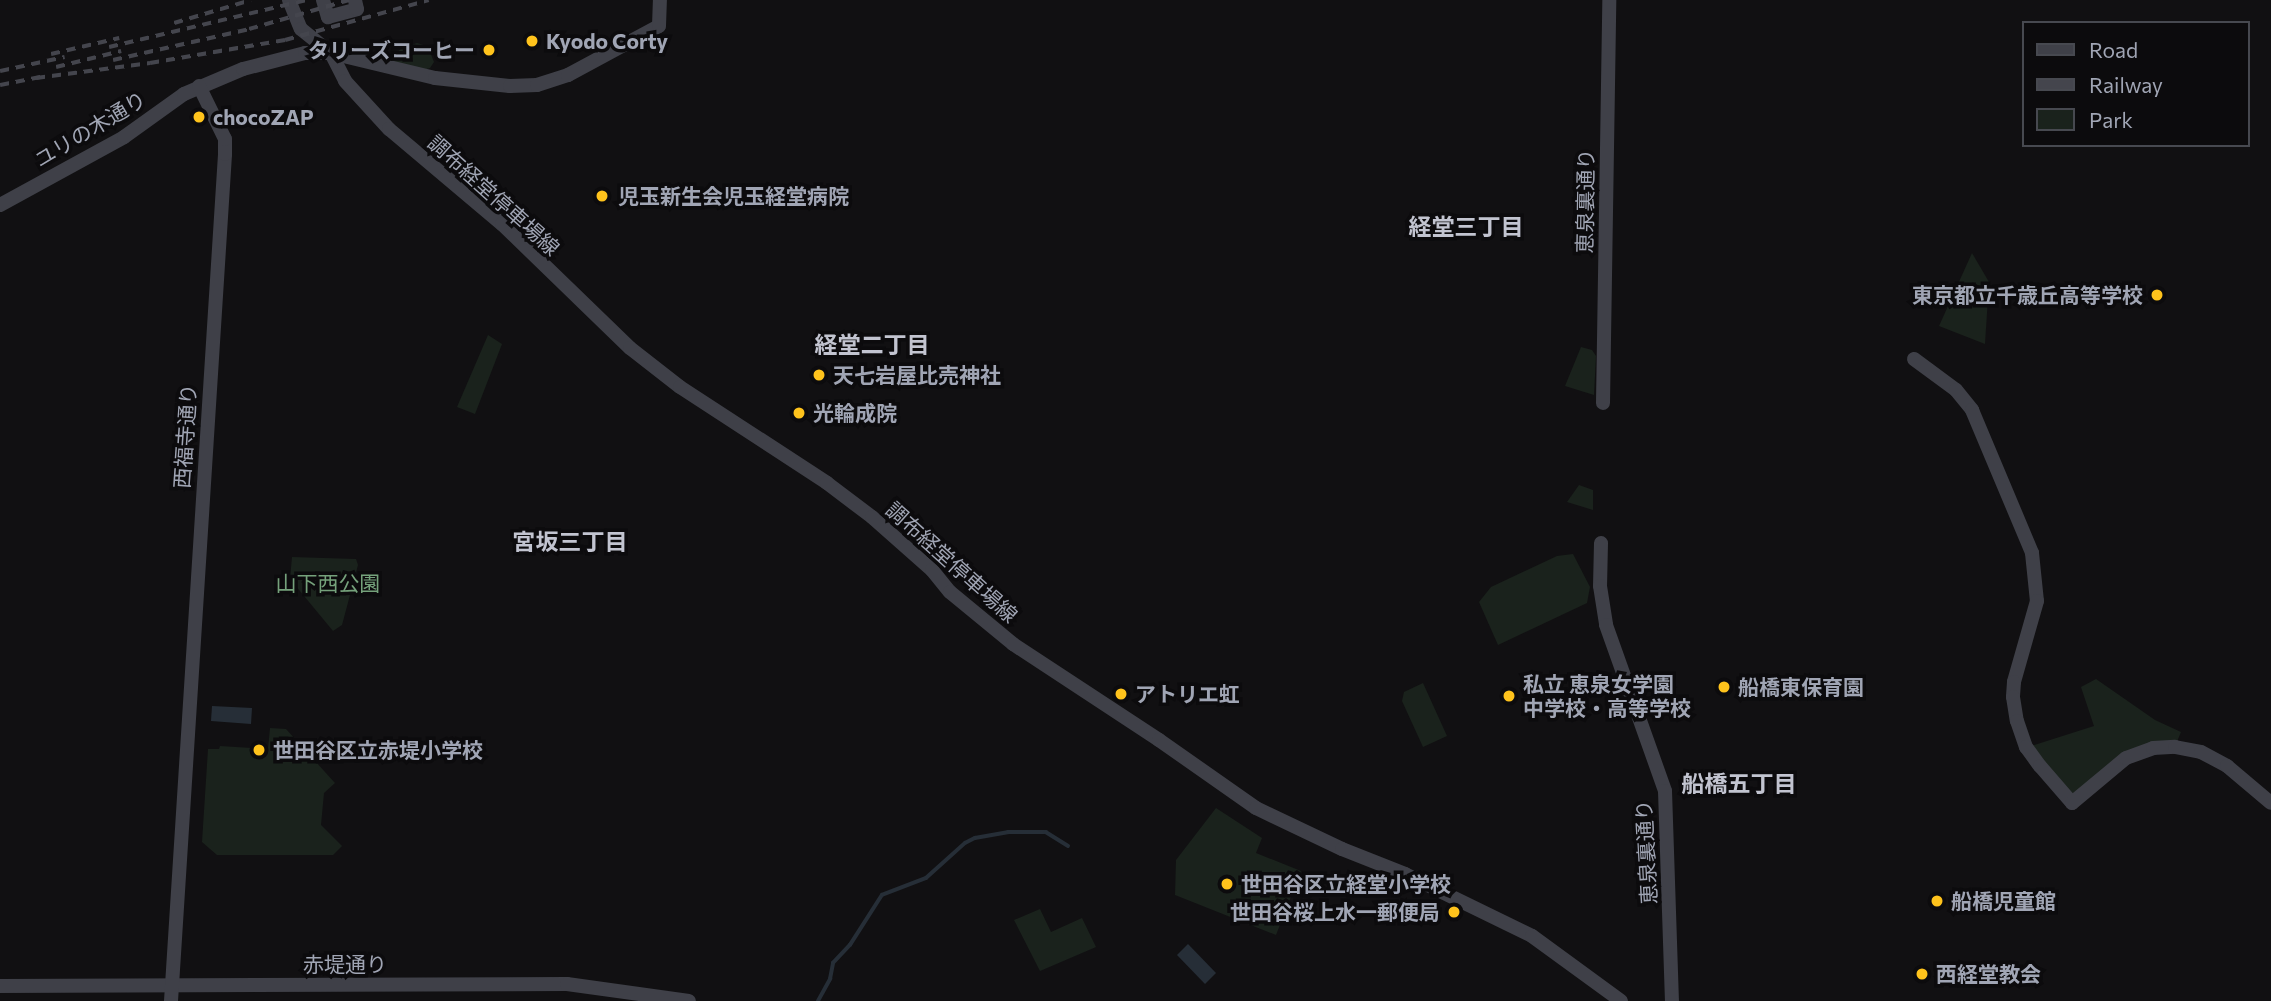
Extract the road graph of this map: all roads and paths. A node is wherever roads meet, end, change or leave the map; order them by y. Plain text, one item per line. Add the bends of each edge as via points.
1 (289, 0) edge
2 (323, 0) edge
3 (355, 0) edge
4 (660, 0) edge
5 (1609, 0) edge
6 (331, 52) junction
7 (199, 86) junction
8 (0, 205) edge
9 (1914, 359) dead end
10 (1603, 403) dead end
11 (1601, 543) dead end
12 (2271, 803) edge
13 (172, 985) junction
14 (0, 986) edge
15 (171, 1001) edge
16 (689, 1001) edge
17 (1620, 1001) edge
18 (1672, 1001) edge

1 - 6 street via 301,29
2 - 3 street via 328,17 357,9
4 - 6 street via 659,26 568,75 537,85 435,78
5 - 10 street, 恵泉裏通り
6 - 7 street via 290,56
6 - 17 street, 調布経堂停車場線 via 345,81 389,129 502,224 630,348 872,517 950,592 1013,644 1256,808 1532,936
7 - 8 street, ユリの木通り via 124,137
7 - 13 street, 西福寺通り via 225,139 225,154
9 - 12 street via 1956,390 1972,411 2032,553 2037,601 2013,697 2026,747 2040,766 2072,803 2126,758 2153,748 2175,747 2201,752 2227,766
11 - 18 street, 恵泉裏通り via 1600,586 1606,625 1665,791
13 - 14 street, 赤堤通り
13 - 15 street, 西福寺通り
13 - 16 street, 赤堤通り via 567,984

